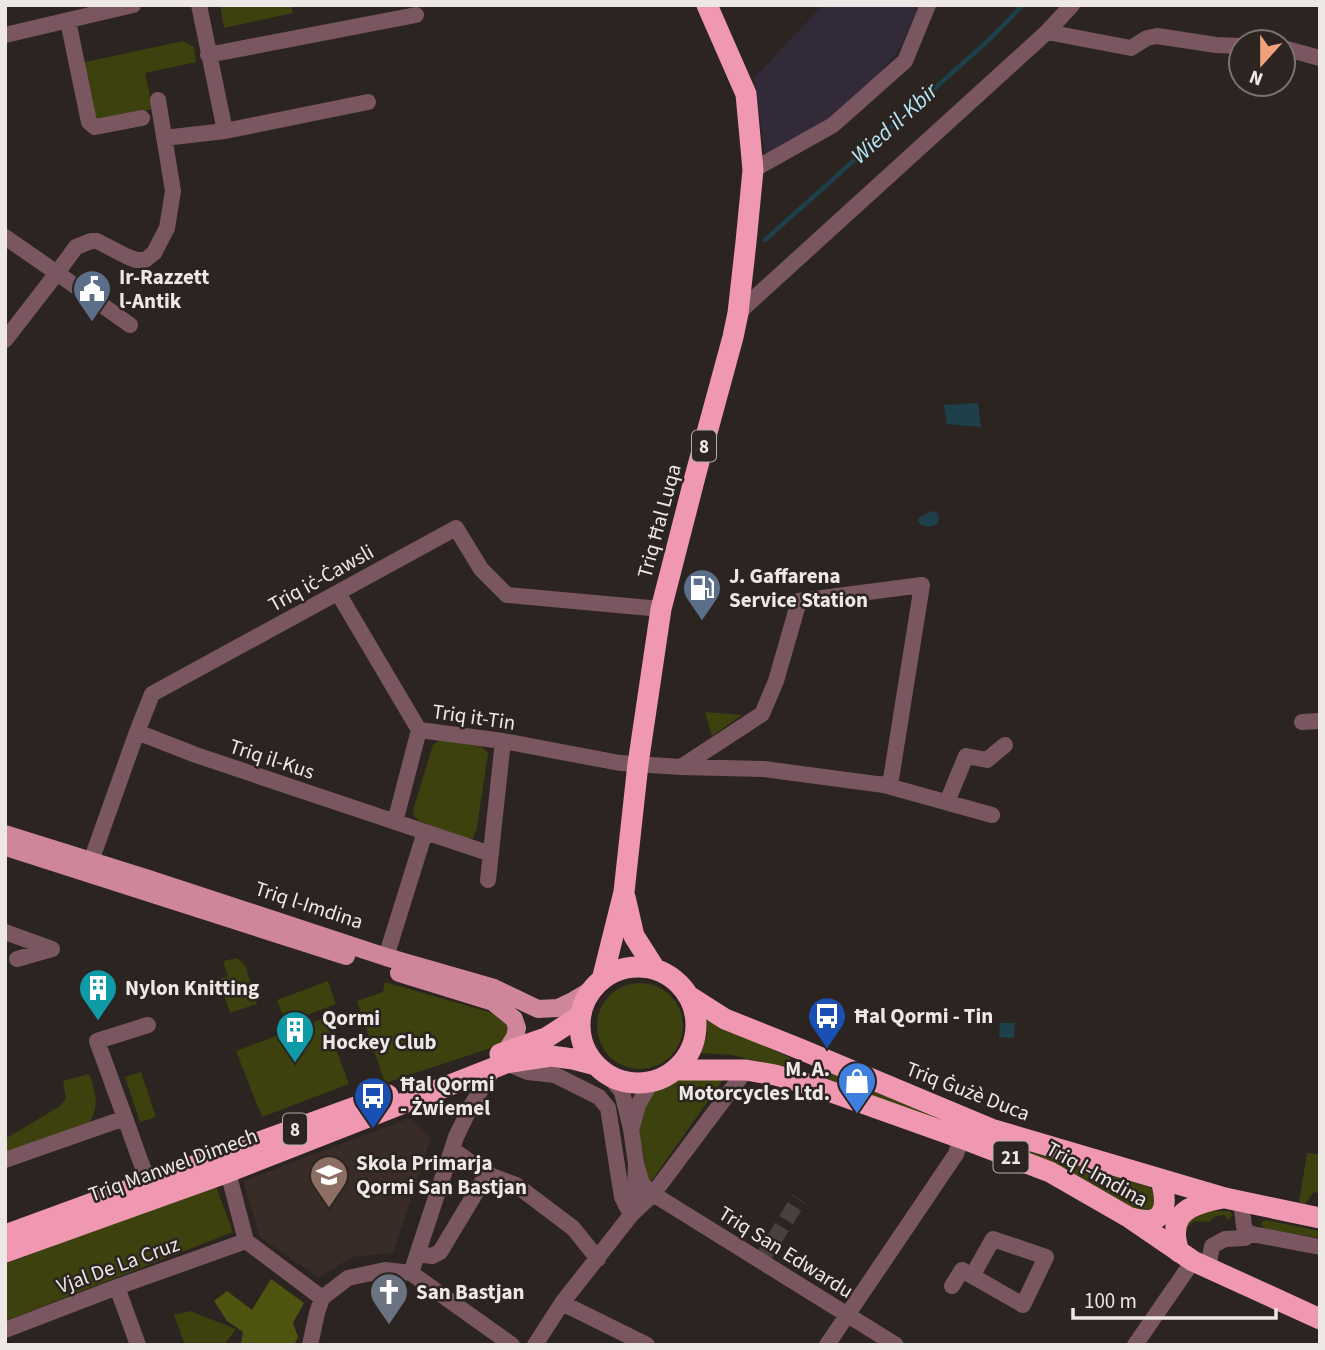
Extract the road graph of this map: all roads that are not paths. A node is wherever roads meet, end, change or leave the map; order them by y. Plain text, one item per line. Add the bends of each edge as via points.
1 (133, 5) edge
2 (199, 5) edge
3 (707, 5) edge
4 (928, 5) edge
5 (1072, 5) edge
6 (415, 15) dead end
7 (68, 20) junction
8 (1047, 32) junction
9 (5, 35) edge
10 (1227, 45) edge
11 (1297, 52) edge
12 (208, 55) junction
13 (1320, 58) edge
14 (158, 100) dead end
15 (368, 102) dead end
16 (142, 118) dead end
17 (225, 131) junction
18 (164, 138) junction
19 (753, 170) junction
20 (5, 237) edge
21 (57, 273) junction
22 (738, 313) junction
23 (130, 326) dead end
24 (5, 340) edge
25 (338, 593) junction
26 (661, 609) junction
27 (1320, 720) edge
28 (1302, 722) dead end
29 (419, 730) junction
30 (137, 732) junction
31 (503, 741) junction
32 (1005, 745) dead end
33 (638, 764) junction
34 (681, 767) junction
35 (884, 785) junction
36 (947, 802) junction
37 (992, 815) dead end
38 (395, 822) junction
39 (425, 832) junction
40 (5, 834) edge
41 (5, 846) edge
42 (491, 853) junction
43 (92, 861) junction
44 (488, 880) dead end
45 (624, 892) junction
46 (5, 932) edge
47 (386, 957) junction
48 (17, 959) dead end
49 (655, 969) junction
50 (598, 984) junction
51 (689, 996) junction
52 (580, 1016) junction
53 (148, 1025) dead end
54 (502, 1061) junction
55 (602, 1070) junction
56 (676, 1070) junction
57 (746, 1070) junction
58 (652, 1082) junction
59 (458, 1083) junction
60 (471, 1106) junction
61 (125, 1118) junction
62 (631, 1129) junction
63 (961, 1138) junction
64 (452, 1149) junction
65 (5, 1160) edge
66 (636, 1163) junction
67 (228, 1172) junction
68 (487, 1174) junction
69 (1161, 1180) junction
70 (147, 1183) junction
71 (653, 1194) junction
72 (1233, 1200) junction
73 (631, 1215) junction
74 (1130, 1218) junction
75 (1320, 1218) edge
76 (1250, 1234) junction
77 (5, 1235) edge
78 (246, 1241) junction
79 (1320, 1247) edge
80 (5, 1252) edge
81 (418, 1254) junction
82 (598, 1259) junction
83 (1193, 1260) junction
84 (411, 1273) junction
85 (972, 1276) junction
86 (952, 1286) dead end
87 (117, 1287) junction
88 (322, 1298) junction
89 (562, 1303) junction
90 (848, 1314) junction
91 (1320, 1319) edge
92 (5, 1330) edge
93 (538, 1340) edge
94 (138, 1345) edge
95 (310, 1345) edge
96 (512, 1345) edge
97 (556, 1345) edge
98 (648, 1345) edge
99 (827, 1345) edge
100 (896, 1345) edge
101 (1135, 1345) edge

1 - 7 street
2 - 12 street
3 - 19 highway, Triq Ħal Luqa / 8 via 746,93
4 - 19 street via 905,61 833,125
5 - 8 street
6 - 12 street
7 - 9 street
7 - 16 street via 89,122 95,127
8 - 10 street via 1131,48 1157,36
8 - 22 street
11 - 13 street
12 - 17 street
14 - 18 street
15 - 17 street
17 - 18 street
18 - 21 street via 173,191 167,228 154,253 136,260 91,241 76,247
19 - 22 highway, Triq Ħal Luqa / 8
20 - 21 street
21 - 23 street
21 - 24 street
22 - 26 highway, Triq Ħal Luqa / 8
25 - 26 street, Triq iċ-Ċawsli via 456,528 481,569 507,595
25 - 29 street, Triq it-Tin
25 - 30 street, Triq iċ-Ċawsli via 152,694
26 - 33 highway, Triq Ħal Luqa / 8
27 - 28 street
29 - 31 street, Triq it-Tin
29 - 38 street
30 - 38 street, Triq il-Kus
30 - 43 street, Triq iċ-Ċawsli
31 - 33 street, Triq it-Tin
31 - 42 street
32 - 36 street via 987,760 966,756
33 - 34 street, Triq it-Tin
33 - 45 highway, Triq Ħal Luqa / 8
34 - 35 street, Triq it-Tin via 764,769
34 - 35 street via 762,714 799,601 922,585 891,779
35 - 36 street, Triq it-Tin
36 - 37 street, Triq it-Tin
38 - 39 street, Triq il-Kus
39 - 42 street, Triq il-Kus
39 - 47 street
40 - 43 main road, Triq l-Imdina
41 - 54 main road, Triq l-Imdina via 493,1002 517,1028
42 - 44 street
43 - 47 main road, Triq l-Imdina
45 - 49 highway, Triq Ħal Luqa / 8 via 634,936
45 - 50 highway, Triq Ħal Luqa / 8
46 - 48 street via 51,949
47 - 50 main road, Triq l-Imdina via 494,988 538,1009 558,1008
49 - 50 highway via 617,971
49 - 51 highway, 8 via 680,984
50 - 52 highway, 8
51 - 56 highway via 696,1035
51 - 69 highway, Triq Ġużè Duca / 21 via 725,1019 992,1129
52 - 54 highway, Triq Manwel Dimech / 8
52 - 55 highway via 585,1048
53 - 61 street via 97,1041
54 - 55 highway, Triq Manwel Dimech / 8 via 551,1056
54 - 59 highway, Triq Manwel Dimech / 8
54 - 60 street
54 - 70 highway, Triq Manwel Dimech / 8
54 - 73 street via 528,1072 555,1075 599,1097 608,1108 622,1197
55 - 58 highway, 8 via 621,1081
55 - 62 street via 622,1092
56 - 57 highway, Triq l-Imdina / 21
56 - 58 highway
57 - 63 highway, Triq l-Imdina / 21 via 815,1086
57 - 71 street
58 - 62 street
59 - 60 street
59 - 67 highway, Triq Manwel Dimech / 8
60 - 64 street
61 - 65 street
61 - 70 street
62 - 66 street
63 - 74 highway, Triq l-Imdina / 21 via 1050,1172
63 - 90 street via 956,1154
64 - 68 street
64 - 81 street
66 - 71 street via 642,1184
66 - 73 street
67 - 78 street
67 - 80 highway, Triq Manwel Dimech / 8
68 - 81 street via 440,1252
68 - 82 street via 516,1185 573,1228
69 - 72 highway, Triq Ġużè Duca / 21
69 - 74 highway via 1165,1206 1154,1221
70 - 77 highway, Triq Manwel Dimech / 8
71 - 73 street
71 - 90 street, Triq San Edwardu
72 - 75 highway, Triq Ġużè Duca / 21
72 - 76 street
72 - 83 highway via 1201,1202 1180,1216 1174,1231
73 - 82 street
74 - 83 highway, Triq l-Imdina / 21
76 - 79 street
76 - 83 street via 1225,1239
78 - 87 street, Vjal De La Cruz
78 - 88 street
81 - 84 street
82 - 89 street
83 - 91 highway, Triq l-Imdina / 21
83 - 101 street
84 - 88 street via 384,1270 348,1278
84 - 96 street
85 - 85 street via 993,1239 1046,1257 1023,1305
85 - 86 street via 962,1270
87 - 92 street, Vjal De La Cruz
87 - 94 street
88 - 95 street
89 - 93 street
89 - 98 street
90 - 99 street
90 - 100 street, Triq San Edwardu
93 - 97 street

